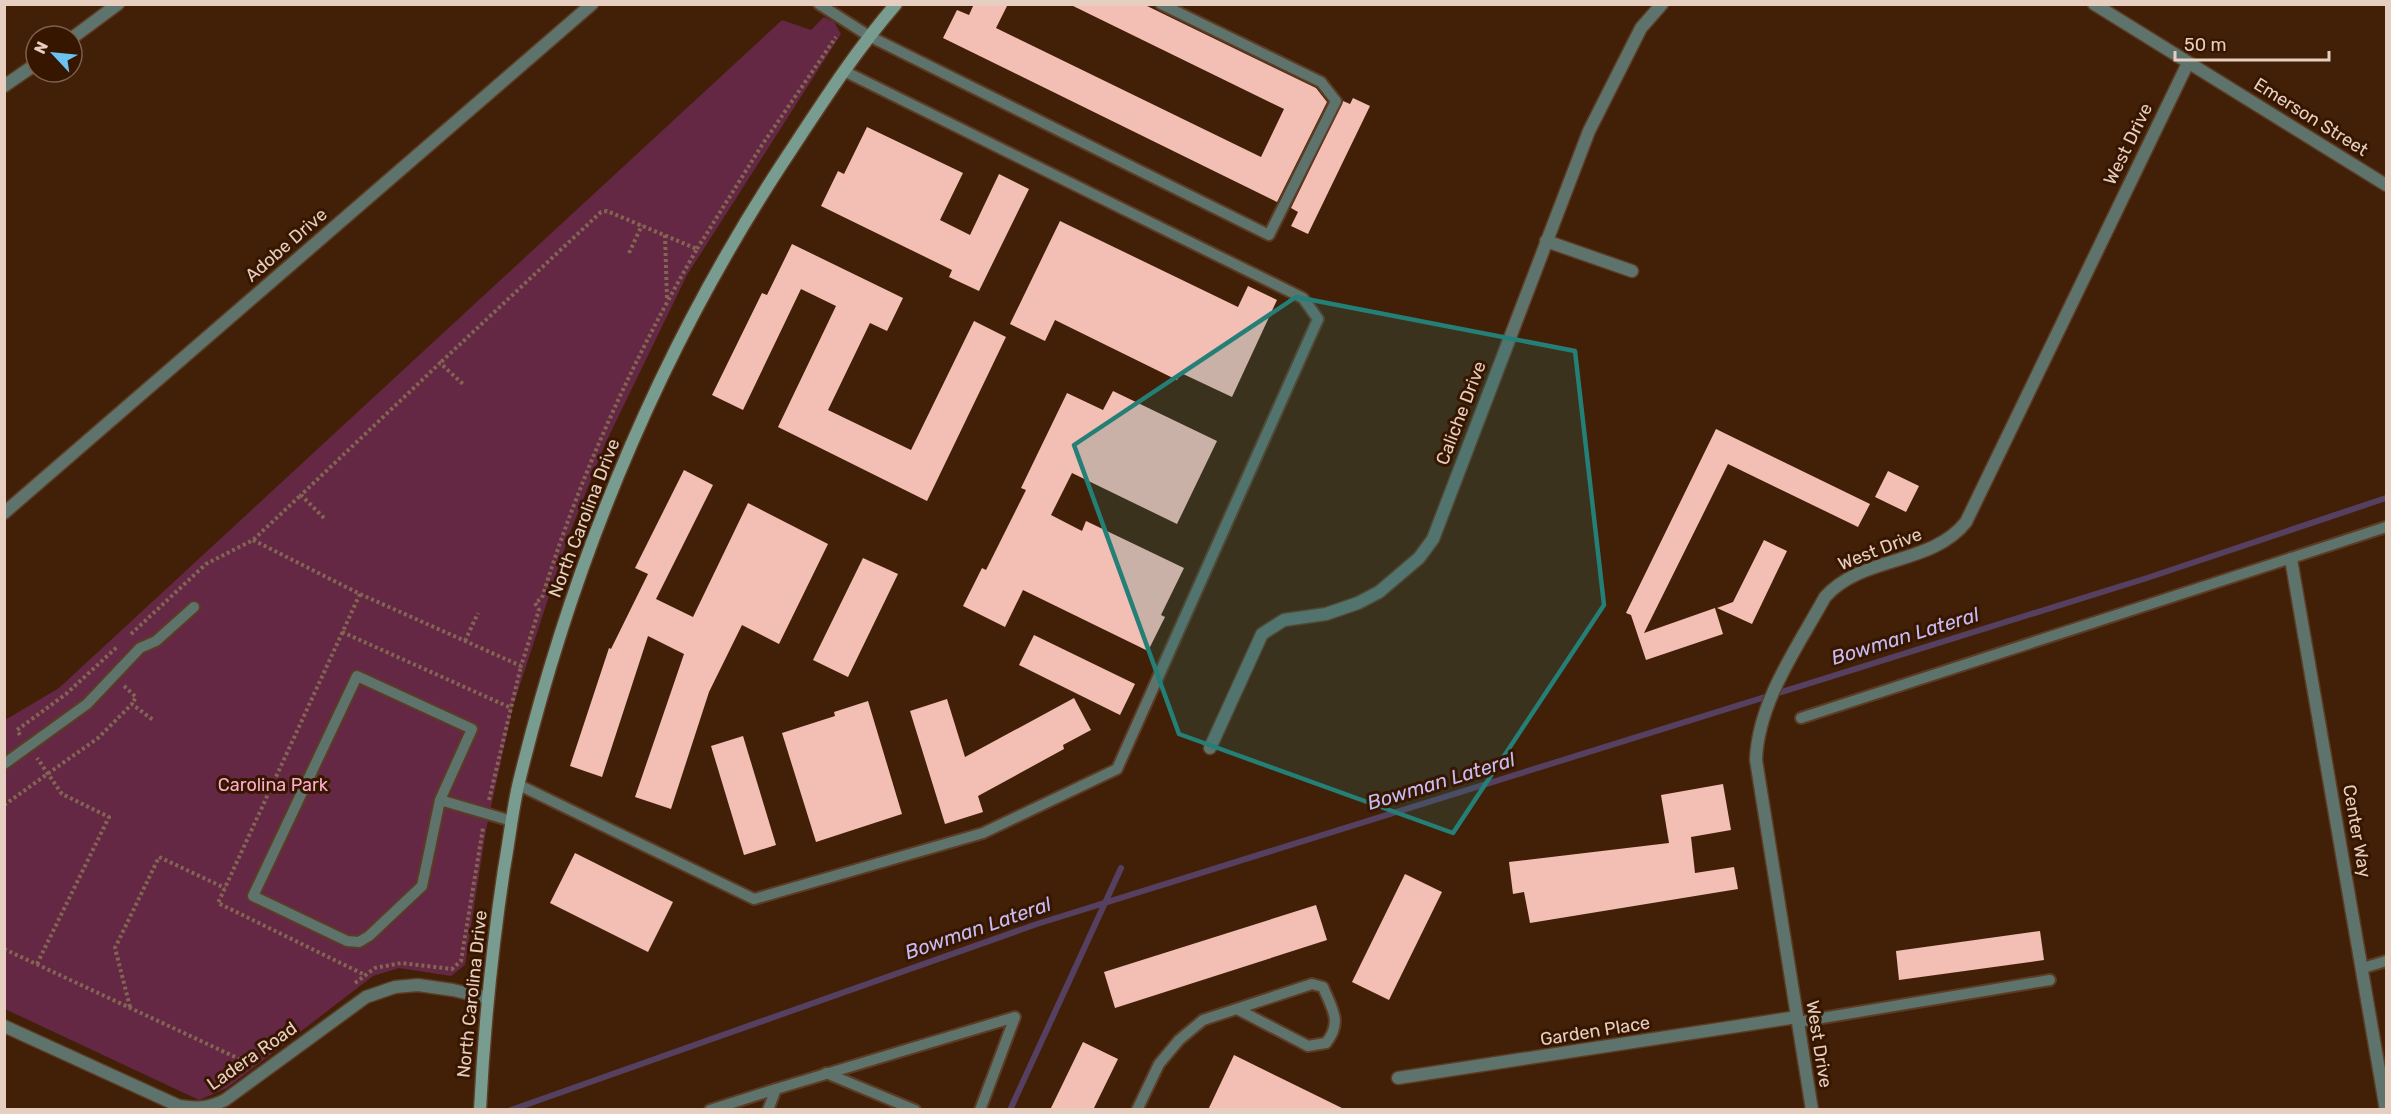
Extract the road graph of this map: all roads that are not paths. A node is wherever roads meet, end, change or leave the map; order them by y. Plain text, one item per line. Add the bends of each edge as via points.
1 (118, 4) edge
2 (592, 4) edge
3 (896, 4) edge
4 (1161, 4) edge
5 (1662, 4) edge
6 (2094, 4) edge
7 (819, 5) edge
8 (84, 29) edge
9 (869, 36) junction
10 (2188, 63) junction
11 (844, 71) junction
12 (24, 72) edge
13 (4, 86) edge
14 (2386, 185) edge
15 (1546, 241) junction
16 (1632, 271) dead end
17 (4, 513) edge
18 (2386, 527) edge
19 (2291, 559) junction
20 (194, 606) dead end
21 (1801, 718) dead end
22 (1210, 748) dead end
23 (4, 764) edge
24 (519, 785) junction
25 (440, 800) junction
26 (512, 820) junction
27 (2386, 961) edge
28 (2363, 968) junction
29 (2050, 980) dead end
30 (487, 998) junction
31 (1237, 1009) junction
32 (1797, 1020) junction
33 (4, 1026) edge
34 (2383, 1067) edge
35 (826, 1073) junction
36 (1398, 1078) dead end
37 (776, 1089) junction
38 (480, 1110) edge
39 (710, 1110) edge
40 (768, 1110) edge
41 (915, 1110) edge
42 (980, 1110) edge
43 (1137, 1110) edge
44 (1812, 1110) edge
45 (2386, 1110) edge

1 - 8 street
2 - 17 street, Adobe Drive
3 - 9 main road, North Carolina Drive
4 - 9 lane via 1321,82 1336,101 1269,235
5 - 15 street, Caliche Drive via 1641,28 1589,131
6 - 10 street, Emerson Street
7 - 9 lane
9 - 11 main road, North Carolina Drive
10 - 14 street, Emerson Street
10 - 32 street, West Drive via 1966,522 1941,545 1840,584 1825,597 1765,710 1757,737 1756,760
11 - 24 main road, North Carolina Drive via 753,208 711,281 619,469 566,616
11 - 24 lane via 1304,298 1317,319 1117,769 983,833 754,898
12 - 13 street
15 - 16 street
15 - 22 street, Caliche Drive via 1433,539 1419,558 1379,592 1326,614 1284,621 1262,634
18 - 19 lane
19 - 21 lane
19 - 28 street, Center Way
20 - 23 lane via 156,641 140,648 87,704
24 - 26 main road, North Carolina Drive
25 - 25 lane via 472,729 357,675 253,896 347,941 359,942 422,886
25 - 26 lane
26 - 30 main road, North Carolina Drive
27 - 28 lane
28 - 34 street, Center Way
29 - 32 lane
30 - 33 street, Ladera Road via 418,985 395,987 366,997 225,1100 195,1109 179,1106
30 - 38 main road, North Carolina Drive
31 - 31 lane via 1312,984 1323,987 1335,1017 1335,1032 1326,1043 1308,1046
31 - 43 lane via 1203,1020 1179,1040 1159,1064
32 - 36 street, Garden Place
32 - 44 street, West Drive
34 - 45 street, Center Way
35 - 37 lane
35 - 41 lane
35 - 42 lane via 1015,1017
37 - 39 lane
37 - 40 lane

